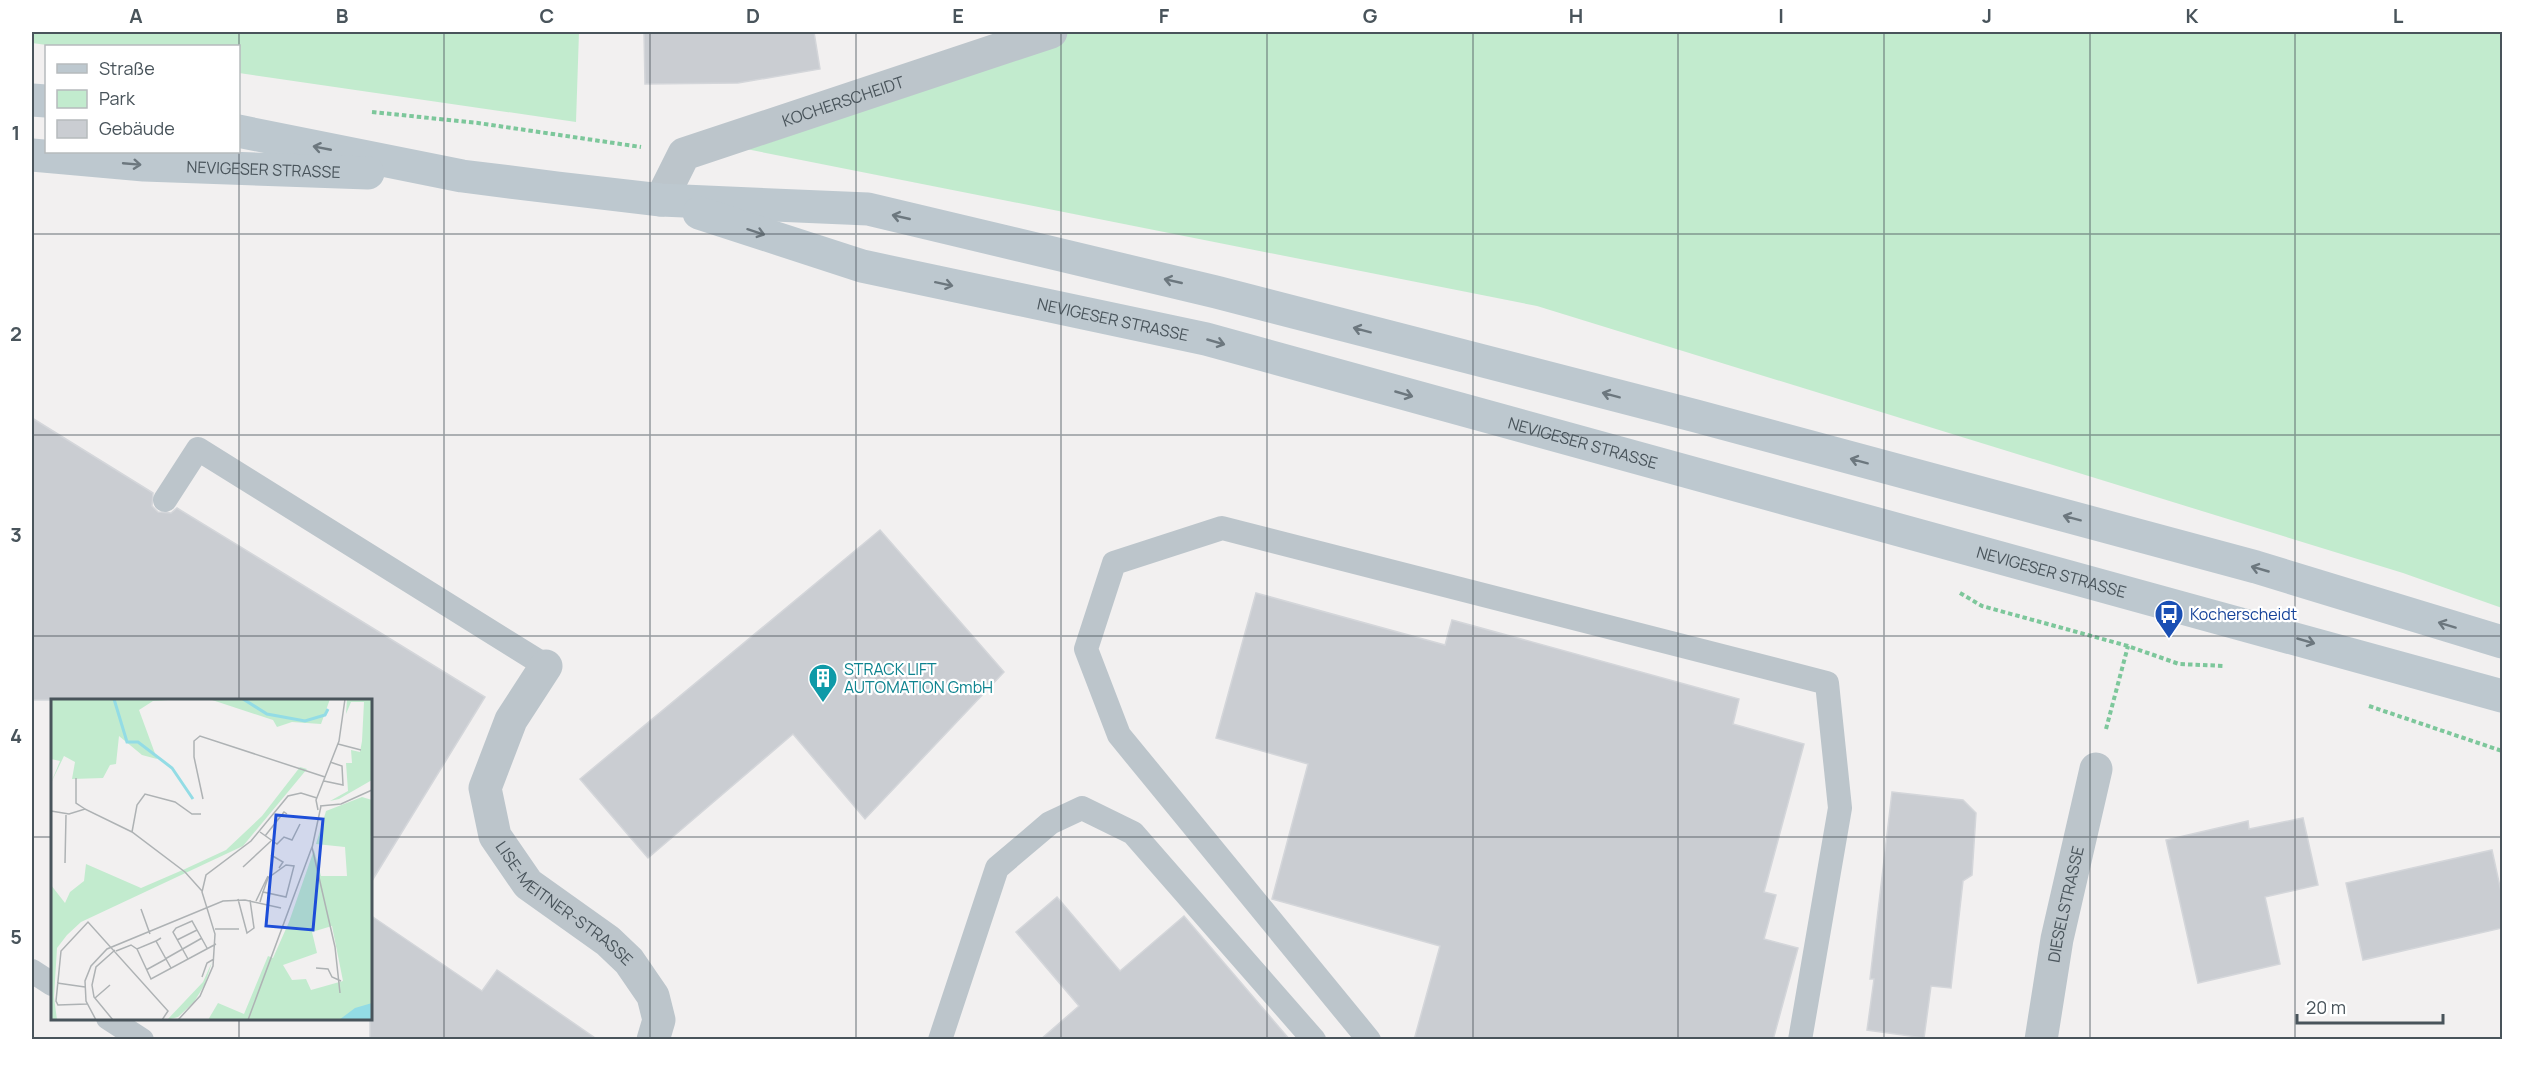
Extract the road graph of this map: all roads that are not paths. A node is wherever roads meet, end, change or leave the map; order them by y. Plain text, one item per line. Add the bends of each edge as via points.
1 (1051, 32) edge
2 (240, 131) edge
3 (32, 155) edge
4 (462, 176) junction
5 (661, 200) junction
6 (165, 500) dead end
7 (2502, 642) edge
8 (546, 666) joint
9 (2502, 696) edge
10 (2096, 769) road end
11 (32, 971) edge
12 (51, 983) edge
13 (111, 1020) edge
14 (142, 1040) edge
15 (653, 1040) edge
16 (940, 1040) edge
17 (1314, 1040) edge
18 (1369, 1040) edge
19 (1800, 1040) edge
20 (2041, 1040) edge

1 - 5 street, KOCHERSCHEIDT via 684,154
4 -> 2 main road, NEVIGESER STRASSE
3 -> 4 main road, NEVIGESER STRASSE via 144,165
4 - 5 main road, NEVIGESER STRASSE
7 -> 5 main road, NEVIGESER STRASSE via 2256,567 1216,292 868,209
5 -> 9 main road, NEVIGESER STRASSE via 862,266 1206,339
6 - 8 lane via 198,448
8 - 15 street, LISE-MEITNER-STRASSE via 511,720 485,788 495,836 528,884 629,961 653,996 659,1020
10 - 20 street, DIESELSTRASSE via 2057,939
11 - 12 lane
13 - 14 lane
16 - 17 lane via 998,868 1050,823 1082,808 1133,833
18 - 19 lane via 1119,735 1086,649 1114,563 1222,528 1827,683 1840,808

